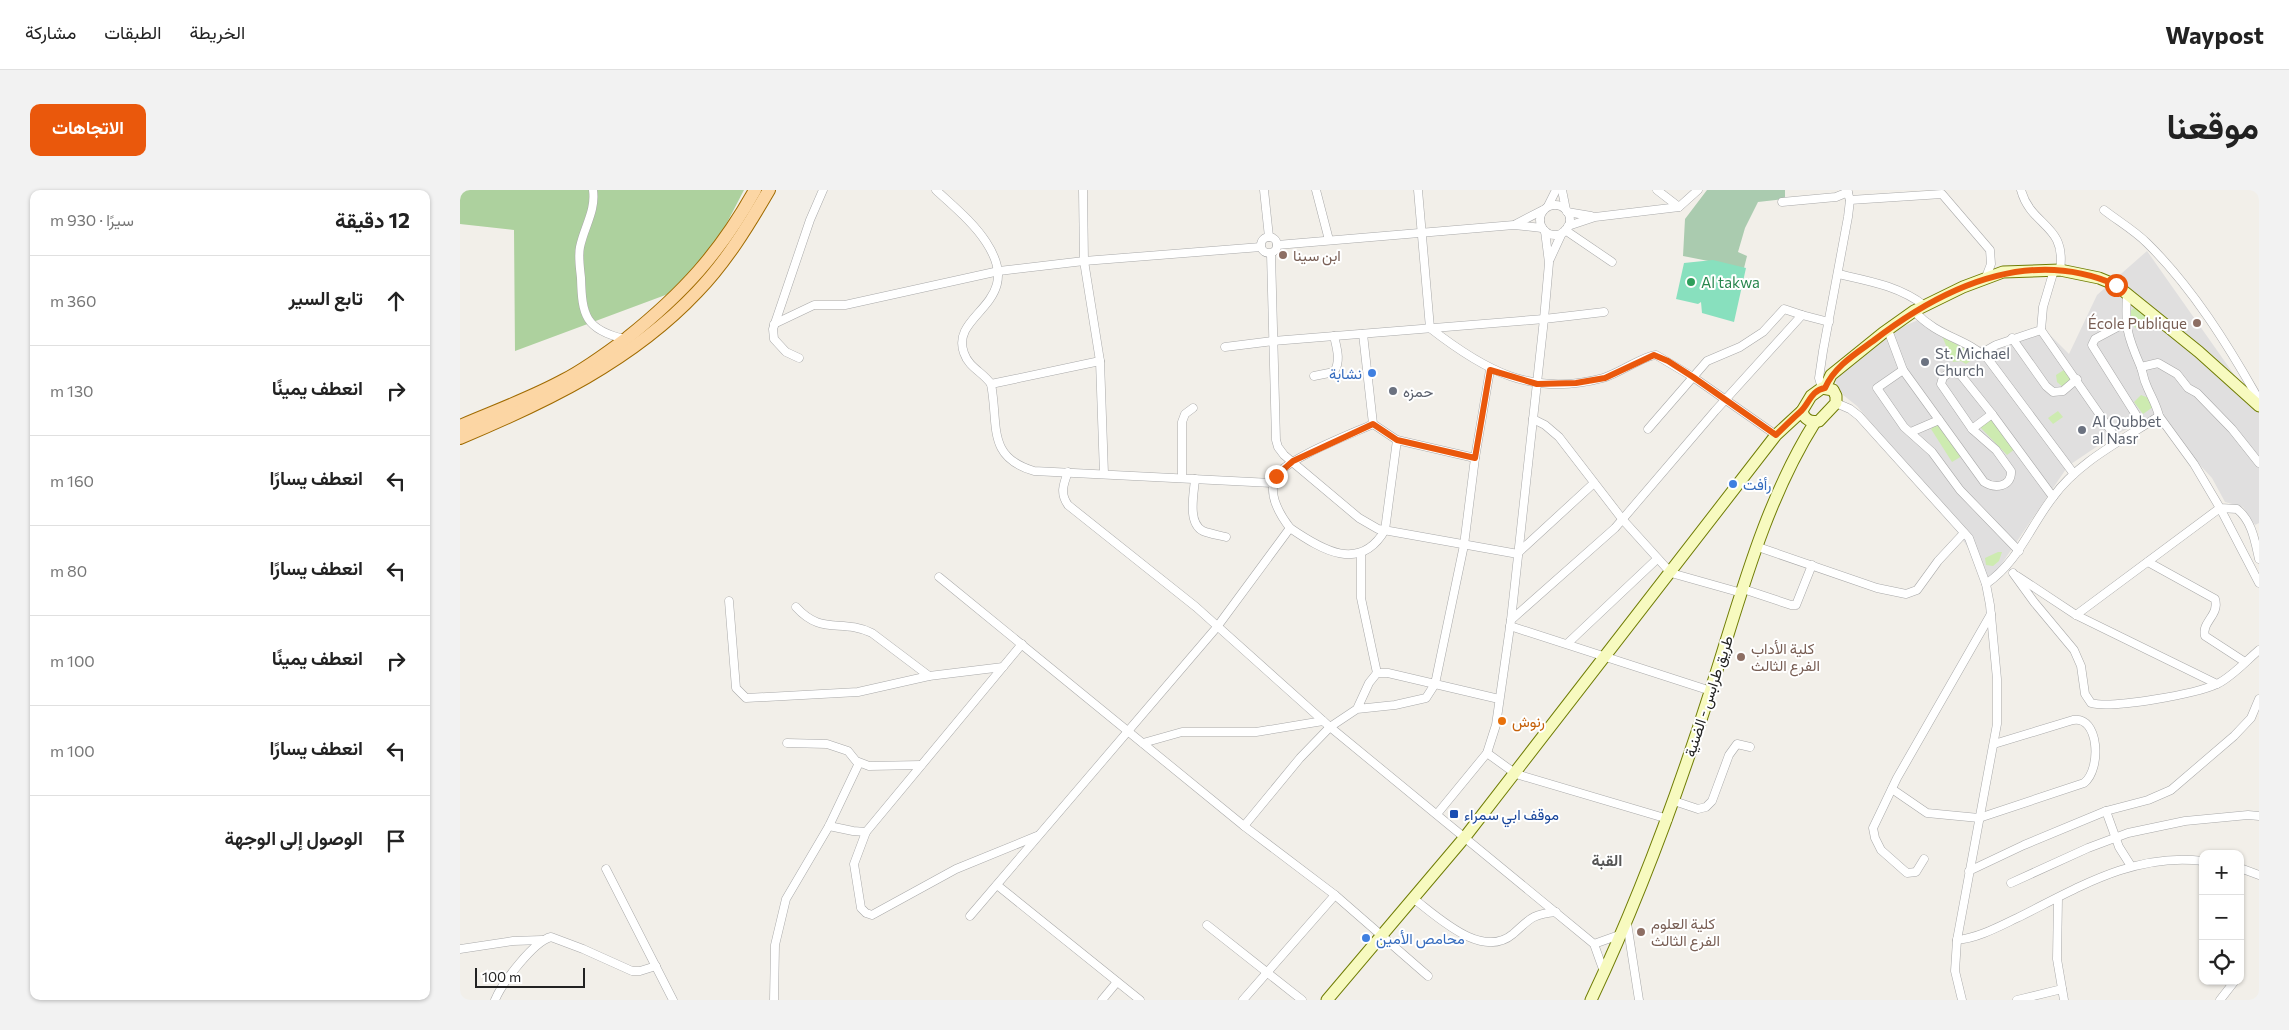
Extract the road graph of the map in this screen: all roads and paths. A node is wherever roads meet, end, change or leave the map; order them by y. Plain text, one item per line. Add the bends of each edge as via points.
1 (593, 190) edge
2 (755, 190) edge
3 (769, 190) edge
4 (823, 190) edge
5 (936, 190) edge
6 (1083, 190) edge
7 (1264, 190) edge
8 (1316, 190) edge
9 (1418, 190) edge
10 (1556, 190) edge
11 (1562, 190) edge
12 (1657, 190) edge
13 (1698, 190) edge
14 (2021, 190) edge
15 (1942, 192) edge
16 (1848, 194) edge
17 (1782, 202) dead end
18 (1546, 208) junction
19 (1679, 208) junction
20 (2104, 210) dead end
21 (1566, 211) junction
22 (1595, 217) junction
23 (1514, 225) junction
24 (1544, 230) junction
25 (1565, 230) junction
26 (1422, 232) junction
27 (1269, 237) junction
28 (1329, 240) junction
29 (1278, 245) junction
30 (1261, 247) junction
31 (1271, 254) junction
32 (1084, 261) junction
33 (1612, 262) dead end
34 (1549, 263) junction
35 (2057, 270) junction
36 (999, 272) junction
37 (1838, 274) junction
38 (1986, 277) junction
39 (2127, 294) junction
40 (1925, 306) junction
41 (1914, 311) junction
42 (1604, 312) dead end
43 (1802, 315) junction
44 (1544, 319) junction
45 (1829, 322) junction
46 (2125, 323) junction
47 (774, 324) junction
48 (1430, 328) junction
49 (1888, 330) junction
50 (2041, 330) junction
51 (1363, 334) junction
52 (1334, 336) junction
53 (2012, 338) junction
54 (625, 339) junction
55 (1273, 340) junction
56 (1225, 347) dead end
57 (1982, 353) junction
58 (614, 354) junction
59 (799, 358) dead end
60 (1100, 361) junction
61 (2141, 367) junction
62 (1490, 370) junction
63 (1903, 370) junction
64 (1314, 376) dead end
65 (1693, 377) junction
66 (2077, 380) junction
67 (991, 384) junction
68 (1537, 384) junction
69 (1824, 388) junction
70 (1725, 400) junction
71 (2259, 400) edge
72 (1836, 403) junction
73 (2259, 406) edge
74 (1193, 408) dead end
75 (1802, 411) junction
76 (1992, 414) junction
77 (2159, 416) junction
78 (1533, 419) junction
79 (1939, 420) junction
80 (1816, 422) junction
81 (1373, 424) junction
82 (460, 426) edge
83 (2143, 426) junction
84 (1648, 429) dead end
85 (1972, 429) junction
86 (1911, 432) junction
87 (1776, 435) junction
88 (460, 438) edge
89 (1397, 440) junction
90 (2118, 441) junction
91 (2020, 455) junction
92 (1475, 458) junction
93 (1293, 461) junction
94 (2259, 463) edge
95 (2007, 465) junction
96 (1068, 472) junction
97 (1104, 474) junction
98 (2074, 474) junction
99 (1182, 478) junction
100 (1195, 479) junction
101 (1274, 483) junction
102 (1594, 483) junction
103 (2052, 497) junction
104 (2220, 508) junction
105 (1623, 520) junction
106 (1290, 528) junction
107 (1385, 530) junction
108 (1964, 533) junction
109 (1226, 537) dead end
110 (1464, 546) junction
111 (1758, 547) junction
112 (2019, 551) junction
113 (1361, 553) junction
114 (1519, 553) junction
115 (1657, 559) junction
116 (2259, 559) edge
117 (2148, 562) junction
118 (1812, 565) junction
119 (2005, 568) junction
120 (1671, 573) junction
121 (2013, 573) junction
122 (939, 577) dead end
123 (2259, 583) edge
124 (1986, 584) junction
125 (1743, 591) junction
126 (729, 601) dead end
127 (796, 607) dead end
128 (1991, 614) junction
129 (2076, 615) junction
130 (1510, 623) junction
131 (1217, 626) junction
132 (1568, 643) junction
133 (1022, 644) junction
134 (2259, 650) edge
135 (1604, 655) junction
136 (2245, 662) junction
137 (1003, 667) junction
138 (1377, 673) junction
139 (929, 676) junction
140 (1435, 684) junction
141 (2217, 684) junction
142 (1710, 691) junction
143 (1499, 699) junction
144 (2259, 699) edge
145 (1357, 709) junction
146 (1323, 721) junction
147 (1330, 727) junction
148 (1128, 731) junction
149 (787, 743) dead end
150 (1143, 743) junction
151 (1994, 744) junction
152 (1750, 747) dead end
153 (1487, 753) junction
154 (860, 763) junction
155 (921, 765) junction
156 (1516, 774) junction
157 (1892, 789) junction
158 (1674, 801) junction
159 (2106, 812) junction
160 (1437, 814) junction
161 (2259, 816) edge
162 (1979, 818) junction
163 (1668, 819) junction
164 (829, 826) junction
165 (1244, 826) junction
166 (866, 832) junction
167 (1041, 834) junction
168 (1465, 837) junction
169 (2114, 837) junction
170 (1924, 859) dead end
171 (2199, 861) edge
172 (2131, 866) junction
173 (606, 869) dead end
174 (2244, 870) edge
175 (1969, 871) junction
176 (2259, 876) edge
177 (2011, 883) dead end
178 (997, 885) junction
179 (1335, 896) junction
180 (2058, 898) junction
181 (1414, 899) junction
182 (1556, 912) junction
183 (970, 916) dead end
184 (1627, 922) junction
185 (1207, 925) dead end
186 (1622, 934) junction
187 (1383, 936) junction
188 (542, 940) junction
189 (1957, 940) junction
190 (1594, 944) junction
191 (460, 949) edge
192 (656, 966) junction
193 (1267, 972) junction
194 (1604, 972) junction
195 (1428, 976) dead end
196 (1117, 982) junction
197 (2232, 985) edge
198 (2062, 989) junction
199 (669, 998) edge
200 (495, 1000) edge
201 (774, 1000) edge
202 (1102, 1000) edge
203 (1140, 1000) edge
204 (1243, 1000) edge
205 (1302, 1000) edge
206 (1327, 1000) edge
207 (1591, 1000) edge
208 (1640, 1000) edge
209 (1962, 1000) edge
210 (2017, 1000) edge
211 (2064, 1000) edge
212 (2220, 1000) edge

1 - 54 street via 592,212 580,249 583,309 592,324 601,331
2 - 54 main road via 707,264 682,291
3 - 58 main road via 732,249 696,293 656,329
4 - 47 street
5 - 36 street via 977,230 991,251
6 - 32 street
7 - 27 street
8 - 28 street
9 - 26 street
10 - 18 street
11 - 21 street
12 - 19 street
13 - 19 street
14 - 35 street via 2028,206 2059,241 2062,252
15 - 16 street
15 - 38 street via 1990,250 1991,264
16 - 17 street
16 - 37 street
18 - 21 street via 1561,206
18 - 23 street
18 - 24 street via 1540,218
19 - 22 street
20 - 71 street via 2146,242 2176,275 2200,306
21 - 22 street
21 - 25 street via 1569,219
22 - 25 street
23 - 24 street
23 - 26 street
24 - 25 street via 1553,234
24 - 34 street
25 - 33 street
25 - 34 street
26 - 28 street
26 - 48 street
27 - 29 street
27 - 30 street via 1264,239
28 - 29 street
29 - 31 street
30 - 31 street
30 - 32 street
31 - 55 street
32 - 36 street
32 - 60 street
34 - 44 street
35 - 38 main road via 2020,270
35 - 39 main road via 2098,278 2116,285
35 - 50 street via 2043,308
36 - 47 street via 845,305 814,305
36 - 67 street via 993,295 969,322 962,343 969,364
37 - 40 street via 1892,287
37 - 45 street
38 - 40 main road
39 - 46 street
39 - 73 main road
40 - 41 main road
41 - 49 main road
41 - 57 street via 1934,330
42 - 44 street
43 - 45 street
43 - 65 street via 1784,309 1764,332 1707,361
43 - 70 street
44 - 48 street
44 - 68 street
45 - 69 street via 1820,373
46 - 61 street via 2130,345
46 - 83 street via 2095,339 2092,345
47 - 59 street via 774,338 786,352
48 - 51 street
48 - 62 street
49 - 63 street
49 - 69 main road via 1831,375
50 - 53 street
50 - 66 street
51 - 52 street
51 - 81 street
52 - 55 street
52 - 64 street via 1338,366 1334,372
53 - 57 street
53 - 66 street via 2053,392 2063,391
54 - 58 main road
55 - 56 street
55 - 93 street via 1276,440 1278,447
57 - 98 street
58 - 82 main road via 557,384
58 - 88 main road via 568,389
60 - 67 street
60 - 97 street
61 - 77 street
61 - 94 street via 2158,364 2176,374 2232,429
62 - 68 street
62 - 92 street
63 - 79 street
63 - 86 street via 1876,388 1904,428
65 - 68 street via 1654,355 1605,378
65 - 70 street
65 - 84 street
66 - 90 street
67 - 96 street via 999,444 1004,454 1018,466 1034,471
68 - 78 street
69 - 72 main road via 1835,393
69 - 75 main road via 1811,396
70 - 87 street
70 - 105 street
72 - 80 main road via 1825,417
72 - 108 street via 1859,416
74 - 99 street via 1185,414 1182,422
75 - 80 main road via 1805,417
75 - 87 main road
76 - 85 street
76 - 85 street via 1960,374 1946,375 1941,384
76 - 91 street
77 - 83 street
77 - 104 street via 2194,464
78 - 102 street via 1559,437
78 - 114 street
79 - 86 street
79 - 95 street via 1988,484 2007,483 2012,474
80 - 111 main road, طريق طرابس - الضنية via 1778,492
81 - 89 street
81 - 93 street
83 - 90 street
85 - 95 street via 1996,450
86 - 112 street via 1932,452 1960,490
87 - 120 main road
89 - 92 street
89 - 107 street
90 - 98 street
91 - 95 street
91 - 103 street
92 - 110 street
93 - 101 street via 1276,476
93 - 107 street via 1359,518 1370,526
96 - 97 street
96 - 131 street via 1062,490 1068,505
97 - 99 street
98 - 103 street
99 - 100 street
100 - 101 street
100 - 109 street via 1194,519 1198,527
101 - 106 street via 1275,501
102 - 105 street
102 - 114 street
103 - 112 street
104 - 116 street via 2237,509 2245,518
104 - 117 street
104 - 123 street
105 - 115 street
105 - 130 street
106 - 113 street via 1338,553
106 - 131 street
107 - 110 street
107 - 113 street via 1369,550
108 - 118 street via 1917,590 1906,594 1877,588
108 - 124 street via 1972,542
110 - 114 street
110 - 140 street
111 - 118 street
111 - 125 main road, طريق طرابس - الضنية
112 - 119 street
113 - 138 street via 1361,598
114 - 130 street
115 - 120 street
115 - 132 street
117 - 129 street
117 - 136 street via 2215,599 2216,610 2204,628 2206,636
118 - 125 street via 1796,605
119 - 121 street
119 - 124 street
120 - 125 street
120 - 135 main road
121 - 129 street
121 - 141 street via 2074,650 2091,703 2105,705 2150,700
122 - 133 street
124 - 128 street
125 - 142 main road, طريق طرابس - الضنية
126 - 139 street via 736,688 746,698 858,692
127 - 139 street via 814,623 862,628 872,633
128 - 151 street via 1998,708
128 - 157 street
129 - 141 street
130 - 132 street
130 - 143 street
131 - 146 street
131 - 148 street
132 - 135 street
133 - 137 street
133 - 148 street
134 - 136 street
135 - 142 street
135 - 156 main road
136 - 141 street
137 - 139 street
137 - 155 street
138 - 140 street
138 - 145 street
140 - 143 street
140 - 145 street via 1430,695 1421,700
142 - 158 main road, طريق طرابس - الضنية
143 - 153 street via 1496,726
144 - 159 street via 2251,718 2234,736 2175,787 2148,800
145 - 147 street
146 - 147 street
146 - 150 street via 1256,732 1182,732
147 - 160 street
147 - 165 street
148 - 150 street
148 - 167 street
149 - 154 street via 827,744 848,751
150 - 165 street
151 - 162 street
151 - 162 street via 2082,720 2089,724 2092,732 2095,765 2092,776 2084,783
152 - 158 street via 1737,744 1729,755 1712,801 1706,807 1698,809
153 - 156 street
153 - 160 street
154 - 155 street via 869,766
154 - 164 street
155 - 166 street
156 - 163 street
156 - 168 main road
157 - 162 street via 1927,813
157 - 170 street via 1873,828 1875,838 1881,850 1907,874 1916,872
158 - 163 main road, طريق طرابس - الضنية
159 - 169 street
159 - 175 street
160 - 168 street
161 - 169 street via 2185,821
162 - 175 street
163 - 184 main road, طريق طرابس - الضنية
164 - 166 street
164 - 201 street via 786,899 775,945
165 - 179 street
166 - 167 street via 854,864 861,908 872,915 956,869
167 - 178 street
168 - 181 main road
168 - 182 street
169 - 172 street
169 - 177 street
171 - 172 street via 2164,861
172 - 180 street via 2108,873
173 - 192 street
174 - 176 street
175 - 189 street
178 - 183 street
178 - 196 street
179 - 187 street
179 - 193 street
180 - 189 street via 1984,933
180 - 198 street via 2057,959
181 - 182 street via 1463,935 1481,941 1501,940 1532,916
181 - 187 main road
182 - 190 street
184 - 186 main road, طريق طرابس - الضنية
184 - 208 street
185 - 193 street
186 - 190 street
186 - 194 main road, طريق طرابس - الضنية
187 - 195 street
187 - 206 main road
188 - 191 street via 512,940
188 - 192 street via 558,938 635,972
188 - 200 street via 505,979
189 - 209 street via 1955,971
190 - 194 street
192 - 199 street
193 - 204 street
193 - 205 street
194 - 207 main road, طريق طرابس - الضنية
196 - 202 street
196 - 203 street
197 - 212 street
198 - 210 street
198 - 211 street

